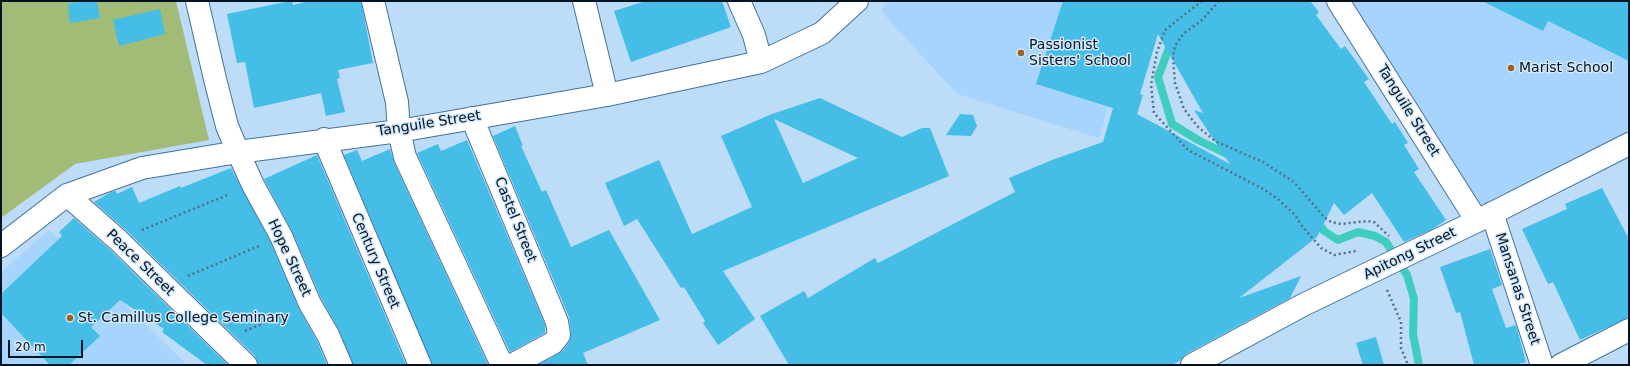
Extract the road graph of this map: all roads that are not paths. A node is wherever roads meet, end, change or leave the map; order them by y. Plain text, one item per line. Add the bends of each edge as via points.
1 (197, 1) edge
2 (372, 1) edge
3 (584, 1) edge
4 (739, 1) edge
5 (857, 1) edge
6 (1338, 1) edge
7 (761, 62) junction
8 (607, 95) junction
9 (472, 118) junction
10 (399, 130) junction
11 (1629, 144) edge
12 (327, 148) junction
13 (238, 152) junction
14 (67, 195) junction
15 (1485, 217) junction
16 (1, 246) edge
17 (1629, 330) edge
18 (246, 365) edge
19 (341, 365) edge
20 (420, 365) edge
21 (502, 365) edge
22 (512, 365) edge
23 (1192, 365) edge
24 (1542, 365) edge
25 (1561, 365) edge

1 - 13 street, Hope Street via 227,126
2 - 10 street via 397,102
3 - 8 street
4 - 7 street via 754,35
5 - 7 street, Tanguile Street via 822,33
6 - 15 street, Tanguile Street
7 - 8 street, Tanguile Street
8 - 9 street, Tanguile Street
9 - 10 street, Tanguile Street
9 - 22 street, Castel Street via 557,322 559,335 552,343
10 - 12 street, Tanguile Street
10 - 21 street via 405,157
11 - 15 street, Apitong Street
12 - 13 street, Tanguile Street
12 - 20 street, Century Street
13 - 14 street, Tanguile Street via 142,168
13 - 19 street, Hope Street via 281,236 310,304 328,335
14 - 16 street, Tanguile Street
14 - 18 street, Peace Street via 118,240
15 - 23 street, Apitong Street via 1389,259
15 - 24 street, Mansanas Street
17 - 25 street

